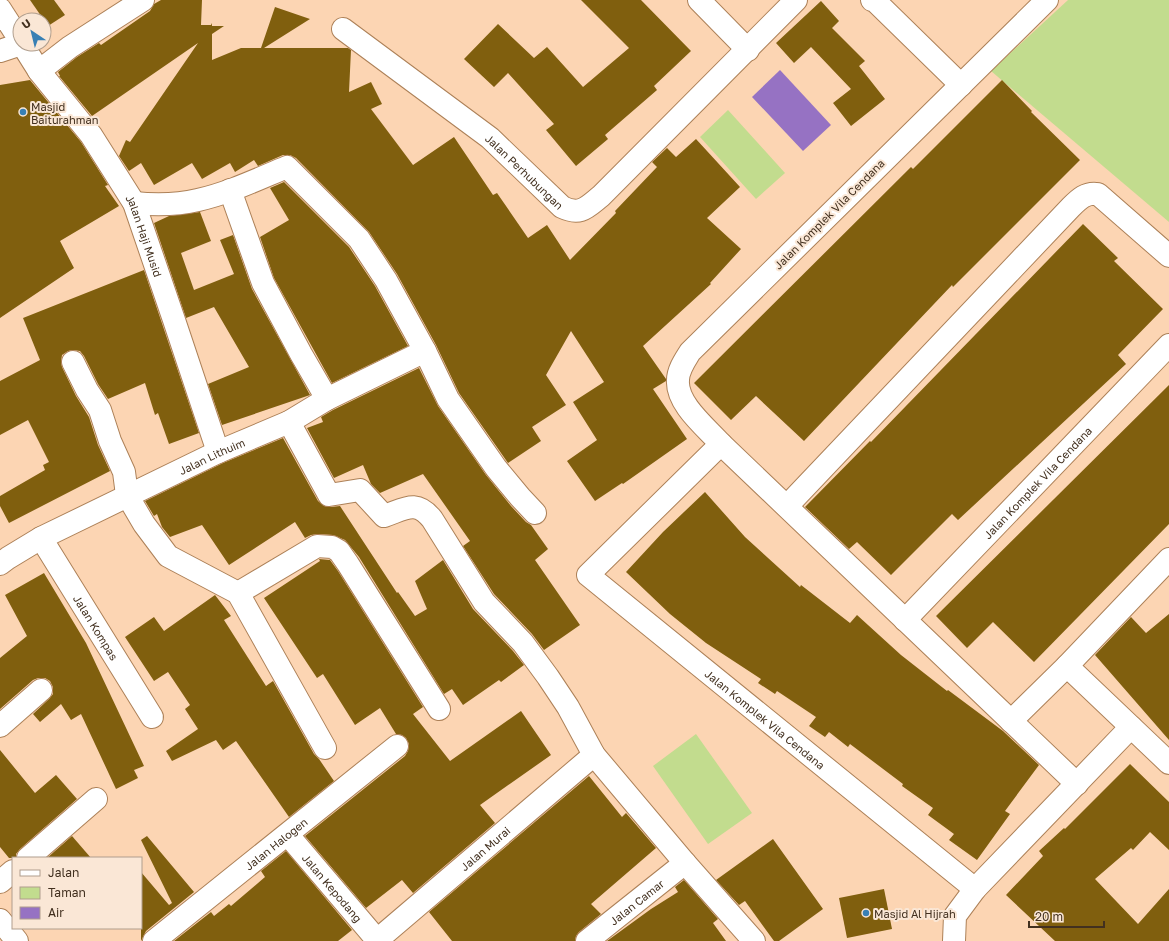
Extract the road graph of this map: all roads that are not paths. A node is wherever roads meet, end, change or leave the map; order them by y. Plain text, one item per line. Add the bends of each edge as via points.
1 (143, 0) edge
2 (699, 0) edge
3 (796, 0) edge
4 (874, 0) edge
5 (1047, 0) edge
6 (0, 9) edge
7 (12, 28) edge
8 (343, 29) dead end
9 (12, 47) edge
10 (748, 50) junction
11 (0, 51) edge
12 (27, 52) edge
13 (39, 71) junction
14 (961, 85) junction
15 (230, 190) junction
16 (134, 203) junction
17 (1169, 256) edge
18 (1169, 345) edge
19 (425, 351) junction
20 (74, 362) dead end
21 (327, 399) junction
22 (289, 422) junction
23 (722, 444) junction
24 (218, 452) junction
25 (127, 495) junction
26 (787, 506) junction
27 (535, 514) dead end
28 (41, 538) junction
29 (3, 555) edge
30 (1169, 559) edge
31 (238, 593) junction
32 (905, 620) junction
33 (1067, 666) junction
34 (41, 690) dead end
35 (439, 709) dead end
36 (152, 717) dead end
37 (1011, 721) junction
38 (0, 726) edge
39 (1131, 727) junction
40 (397, 746) dead end
41 (325, 748) dead end
42 (594, 755) junction
43 (1169, 763) edge
44 (1077, 784) junction
45 (96, 799) dead end
46 (288, 834) junction
47 (29, 857) edge
48 (685, 862) junction
49 (12, 872) edge
50 (0, 882) edge
51 (975, 889) junction
52 (0, 920) edge
53 (17, 941) edge
54 (154, 941) edge
55 (377, 941) edge
56 (587, 941) edge
57 (754, 941) edge
58 (954, 941) edge

1 - 13 street via 70,47
2 - 10 street
3 - 10 street, Jalan Perhubungan
4 - 14 street
5 - 14 street, Jalan Komplek Vila Cendana
6 - 7 street
8 - 10 street, Jalan Perhubungan via 490,138 569,211 587,208 601,196
9 - 11 street
12 - 13 street, Jalan Haji Musid
13 - 16 street, Jalan Haji Musid via 92,135
14 - 23 street, Jalan Komplek Vila Cendana via 690,352 678,380 680,394 689,409
15 - 16 street via 177,204
15 - 19 street via 287,167 359,239 386,280
15 - 21 street via 263,283
16 - 24 street, Jalan Haji Musid
17 - 26 street via 1098,194 1093,193 1081,198
18 - 32 street, Jalan Komplek Vila Cendana
19 - 21 street, Jalan Lithuim
19 - 27 street via 448,399 470,433
20 - 25 street via 100,410 124,472
21 - 22 street, Jalan Lithuim
22 - 24 street, Jalan Lithuim
22 - 42 street via 329,495 360,490 384,516 412,506 425,510 484,602 523,643 548,677
23 - 26 street, Jalan Komplek Vila Cendana
23 - 51 street, Jalan Komplek Vila Cendana via 588,575
24 - 25 street, Jalan Lithuim
25 - 28 street, Jalan Lithuim
25 - 31 street via 144,524 168,556
26 - 32 street, Jalan Komplek Vila Cendana
28 - 29 street, Jalan Lithuim
28 - 36 street, Jalan Kompas
30 - 33 street
31 - 35 street via 317,546 332,547 339,551
31 - 41 street
32 - 37 street, Jalan Komplek Vila Cendana
33 - 37 street
33 - 39 street
34 - 38 street
37 - 44 street, Jalan Komplek Vila Cendana
39 - 43 street
39 - 44 street
40 - 46 street, Jalan Halogen
42 - 48 street
42 - 55 street, Jalan Murai
44 - 51 street
45 - 47 street
46 - 54 street, Jalan Halogen
46 - 55 street, Jalan Kepodang
48 - 56 street, Jalan Camar
48 - 57 street
49 - 50 street
51 - 58 street via 955,916
52 - 53 street

